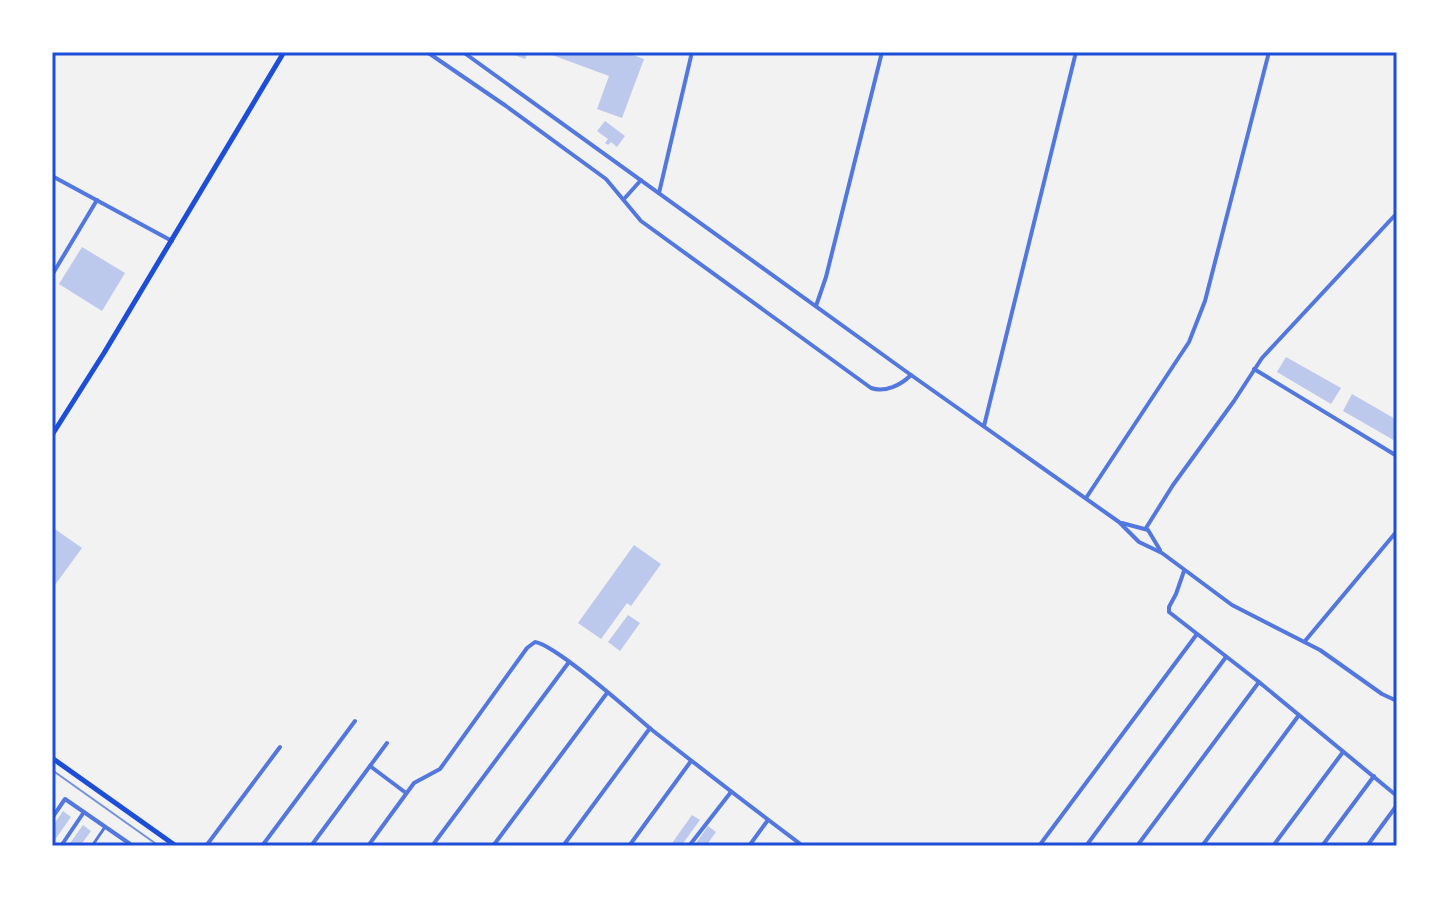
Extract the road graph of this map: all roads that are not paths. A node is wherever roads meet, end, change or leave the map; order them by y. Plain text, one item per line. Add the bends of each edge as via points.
1 (284, 52) edge
2 (427, 52) edge
3 (463, 52) edge
4 (692, 52) edge
5 (882, 52) edge
6 (1076, 52) edge
7 (1269, 52) edge
8 (1391, 52) edge
9 (1397, 53) edge
10 (52, 176) edge
11 (641, 180) junction
12 (659, 193) junction
13 (97, 200) junction
14 (623, 200) junction
15 (1397, 213) edge
16 (172, 241) junction
17 (52, 275) edge
18 (816, 306) junction
19 (1254, 369) junction
20 (911, 375) junction
21 (984, 426) junction
22 (52, 435) edge
23 (1397, 456) edge
24 (1086, 498) junction
25 (1119, 522) junction
26 (1143, 528) junction
27 (1397, 531) edge
28 (1151, 536) junction
29 (1136, 537) junction
30 (1144, 543) junction
31 (1162, 553) junction
32 (1184, 570) junction
33 (1197, 634) junction
34 (1305, 641) junction
35 (1226, 657) junction
36 (569, 662) junction
37 (1259, 682) junction
38 (607, 693) junction
39 (1397, 701) edge
40 (1299, 715) junction
41 (355, 721) dead end
42 (650, 728) junction
43 (387, 743) dead end
44 (280, 747) dead end
45 (1343, 751) junction
46 (52, 758) edge
47 (692, 761) junction
48 (370, 766) junction
49 (1374, 776) junction
50 (731, 792) junction
51 (406, 793) junction
52 (1397, 796) edge
53 (1397, 805) edge
54 (84, 812) junction
55 (52, 818) edge
56 (768, 820) junction
57 (105, 827) junction
58 (123, 843) edge
59 (61, 846) edge
60 (92, 846) edge
61 (133, 846) edge
62 (176, 846) edge
63 (206, 846) edge
64 (262, 846) edge
65 (311, 846) edge
66 (368, 846) edge
67 (432, 846) edge
68 (493, 846) edge
69 (563, 846) edge
70 (629, 846) edge
71 (689, 846) edge
72 (749, 846) edge
73 (803, 846) edge
74 (1039, 846) edge
75 (1086, 846) edge
76 (1137, 846) edge
77 (1202, 846) edge
78 (1273, 846) edge
79 (1322, 846) edge
80 (1367, 846) edge

1 - 16 main road
2 - 14 street via 606,179
3 - 11 street
4 - 12 street
5 - 18 street
6 - 21 street
7 - 24 street via 1194,332
8 - 9 street
10 - 13 street
11 - 12 street
11 - 14 street
12 - 18 street
13 - 16 street
13 - 17 street
14 - 20 street via 641,221 871,388 887,389
15 - 19 street
16 - 22 main road
18 - 20 street
19 - 23 street
19 - 26 street
20 - 21 street
21 - 24 street
24 - 25 street
25 - 26 street
25 - 29 street
26 - 28 street
26 - 29 street
27 - 34 street
28 - 30 street
28 - 31 street
29 - 30 street
30 - 31 street
31 - 32 street
32 - 33 street via 1168,610
32 - 34 street via 1232,605
33 - 35 street
33 - 74 street
34 - 39 street
35 - 37 street
35 - 75 street
36 - 38 street
36 - 51 street via 548,646 535,642 527,648 440,769
36 - 67 street
37 - 40 street
37 - 76 street
38 - 42 street
38 - 68 street
40 - 45 street
40 - 77 street
41 - 64 street
42 - 47 street
42 - 69 street
43 - 48 street
44 - 63 street
45 - 49 street
45 - 78 street
46 - 62 main road
47 - 50 street
47 - 70 street
48 - 51 street
48 - 65 street
49 - 52 street
49 - 79 street
50 - 56 street
50 - 71 street
51 - 66 street
53 - 80 street
54 - 55 street via 65,799
54 - 57 street
54 - 59 street
56 - 72 street
56 - 73 street
57 - 58 street
57 - 60 street
58 - 61 street

